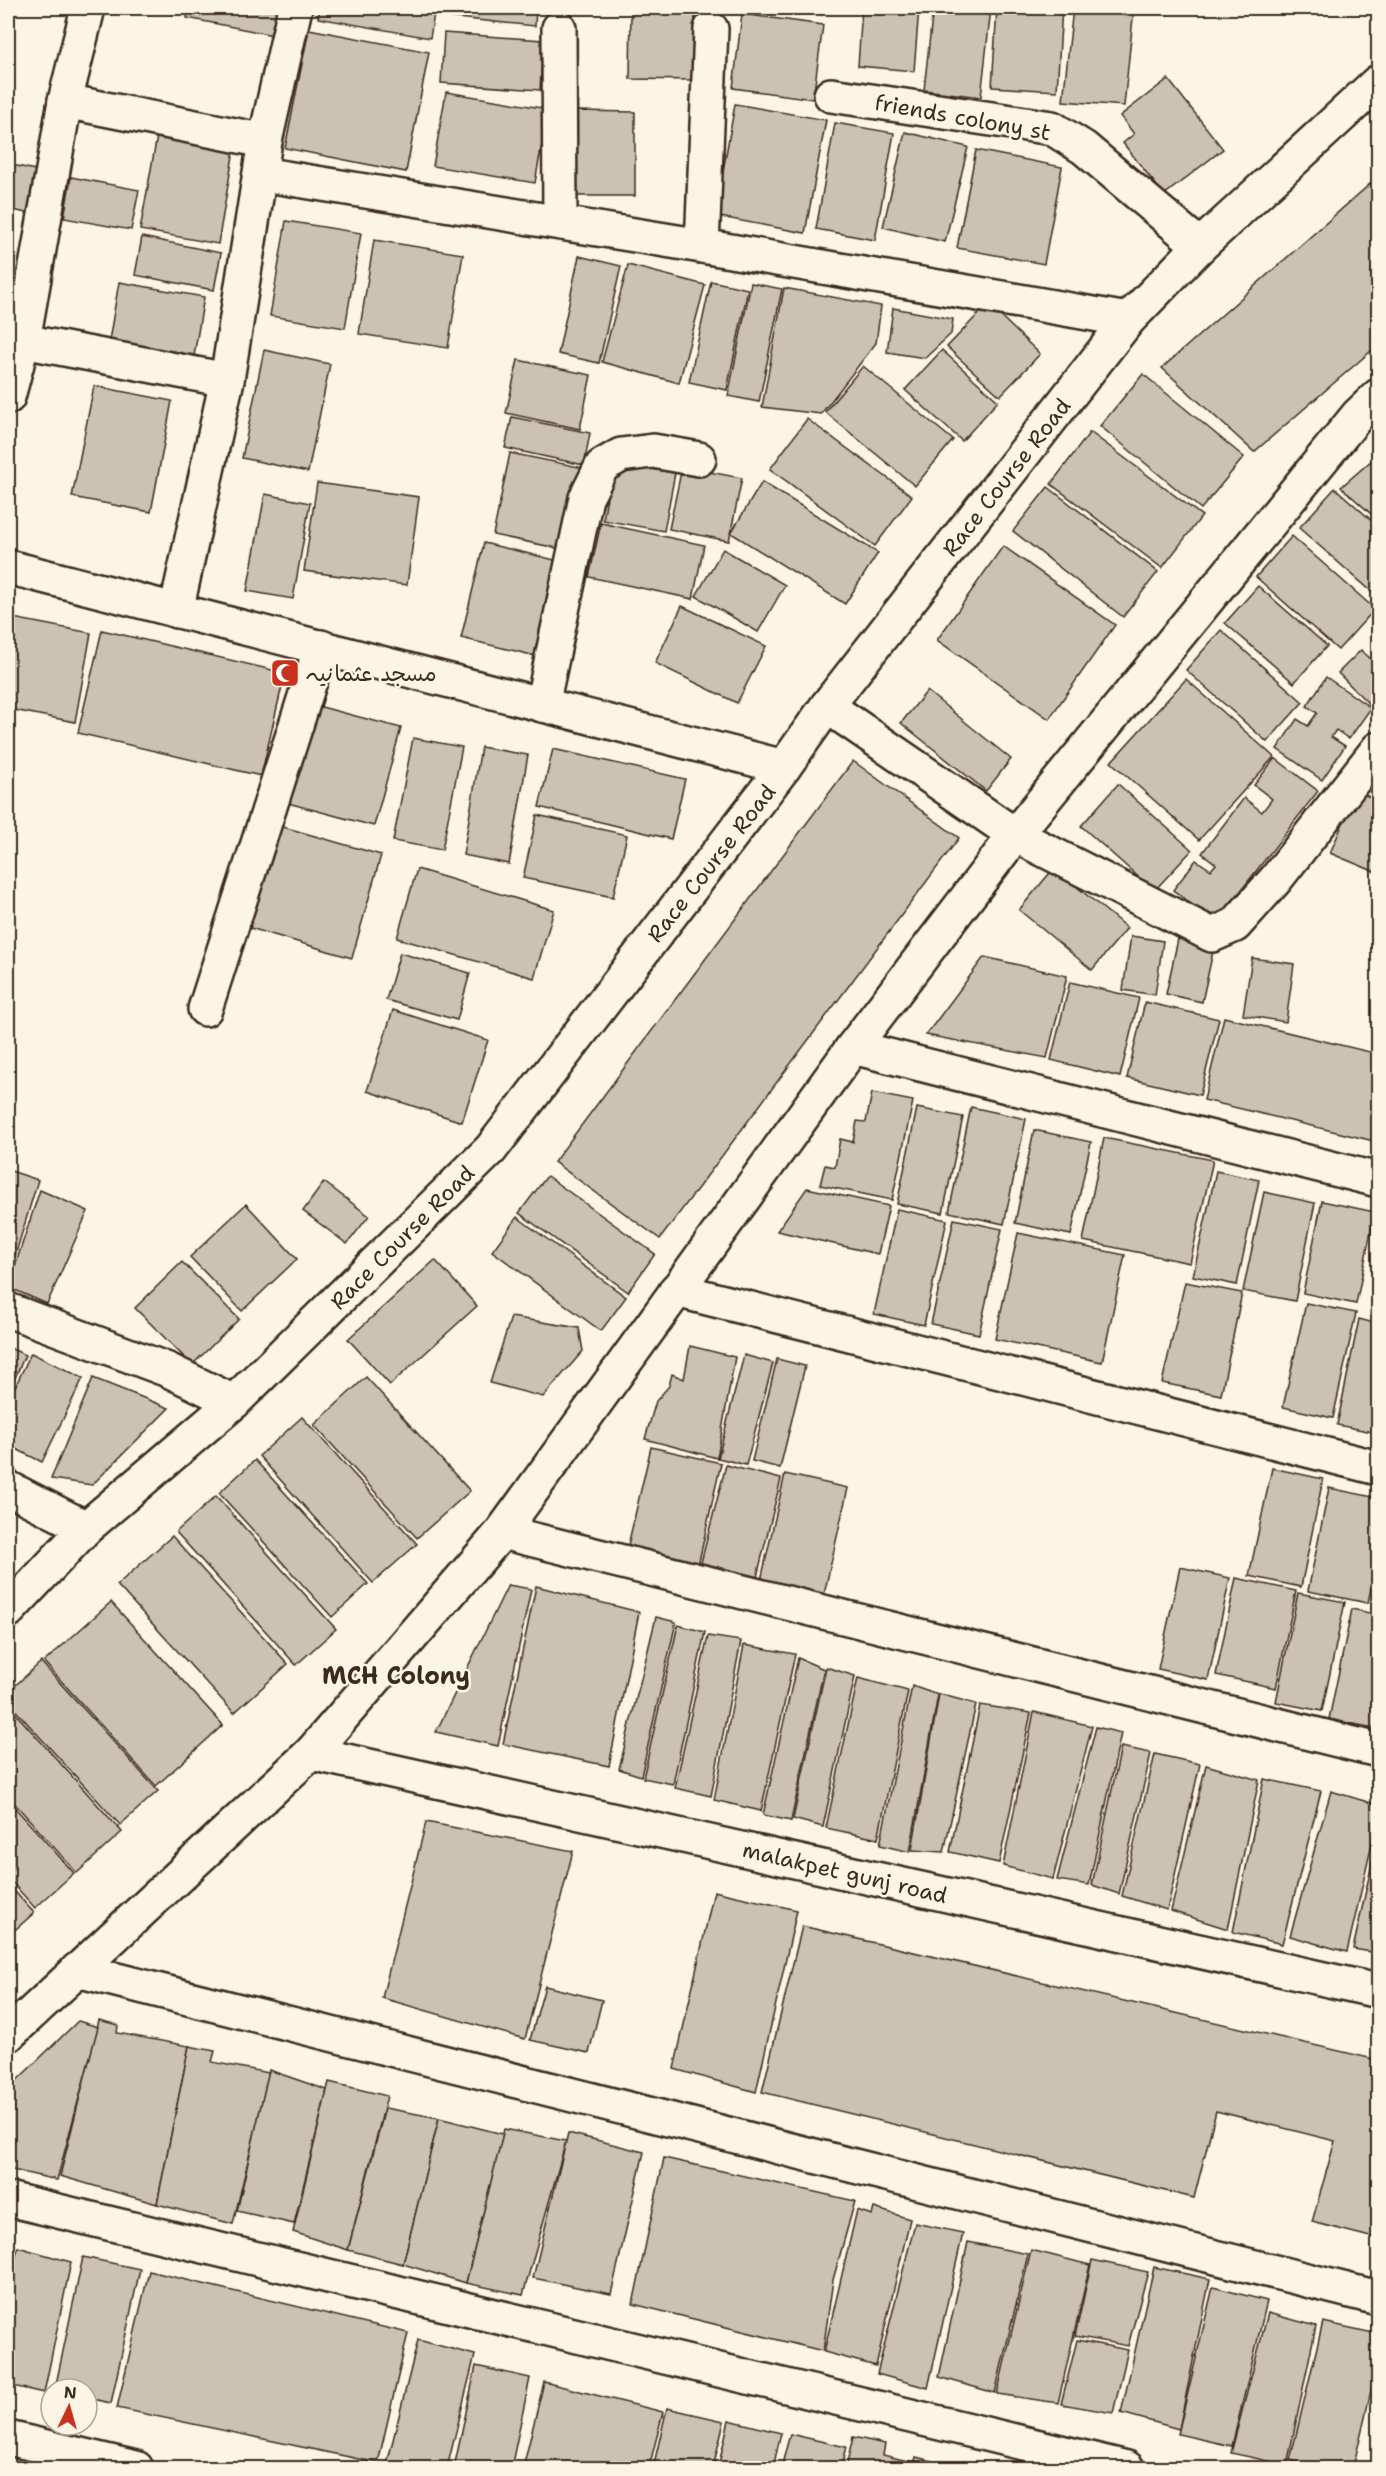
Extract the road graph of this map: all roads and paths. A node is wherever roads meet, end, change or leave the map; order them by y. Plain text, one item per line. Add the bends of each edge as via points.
1 (88, 8) edge
2 (295, 8) edge
3 (559, 28) dead end
4 (711, 29) dead end
5 (1378, 82) edge
6 (831, 95) dead end
7 (65, 101) junction
8 (265, 141) junction
9 (261, 174) junction
10 (560, 222) junction
11 (702, 246) junction
12 (1200, 246) junction
13 (1128, 320) junction
14 (22, 341) junction
15 (227, 380) junction
16 (1378, 396) edge
17 (8, 397) edge
18 (699, 459) dead end
19 (8, 567) edge
20 (176, 611) junction
21 (321, 647) junction
22 (542, 705) junction
23 (827, 706) junction
24 (1378, 749) edge
25 (784, 767) junction
26 (1015, 835) junction
27 (205, 1009) dead end
28 (854, 1047) junction
29 (1378, 1180) edge
30 (676, 1290) junction
31 (8, 1310) edge
32 (234, 1402) junction
33 (1378, 1468) edge
34 (8, 1488) edge
35 (86, 1528) junction
36 (502, 1532) junction
37 (8, 1611) edge
38 (1378, 1750) edge
39 (311, 1754) junction
40 (77, 1970) junction
41 (1378, 1991) edge
42 (8, 2035) edge
43 (8, 2199) edge
44 (1378, 2298) edge
45 (8, 2438) edge
46 (136, 2469) edge
47 (1127, 2469) edge

1 - 7 street
2 - 8 street
3 - 10 street
4 - 11 street
5 - 12 street, Race Course Road
6 - 12 street, friends colony st via 1052,128 1084,148
7 - 8 street
7 - 14 street
8 - 9 street
9 - 10 street
9 - 15 street
10 - 11 street
11 - 13 street
12 - 13 street, Race Course Road
13 - 23 street, Race Course Road
14 - 15 street
14 - 17 street
15 - 20 street
16 - 26 street via 1358,415
18 - 22 street via 652,451 621,455 602,465 586,498
19 - 20 street
20 - 21 street
21 - 22 street
21 - 27 street
22 - 25 street
23 - 25 street, Race Course Road
23 - 26 street
24 - 26 street via 1235,925 1212,935
25 - 32 street, Race Course Road via 491,1149
26 - 28 street
28 - 29 street
28 - 30 street
30 - 33 street
30 - 36 street
31 - 32 street via 168,1370
32 - 35 street, Race Course Road
34 - 35 street
35 - 37 street, Race Course Road
36 - 38 street
36 - 39 street
39 - 40 street
39 - 41 street, malakpet gunj road
40 - 42 street
40 - 44 street
43 - 47 street
45 - 46 street

